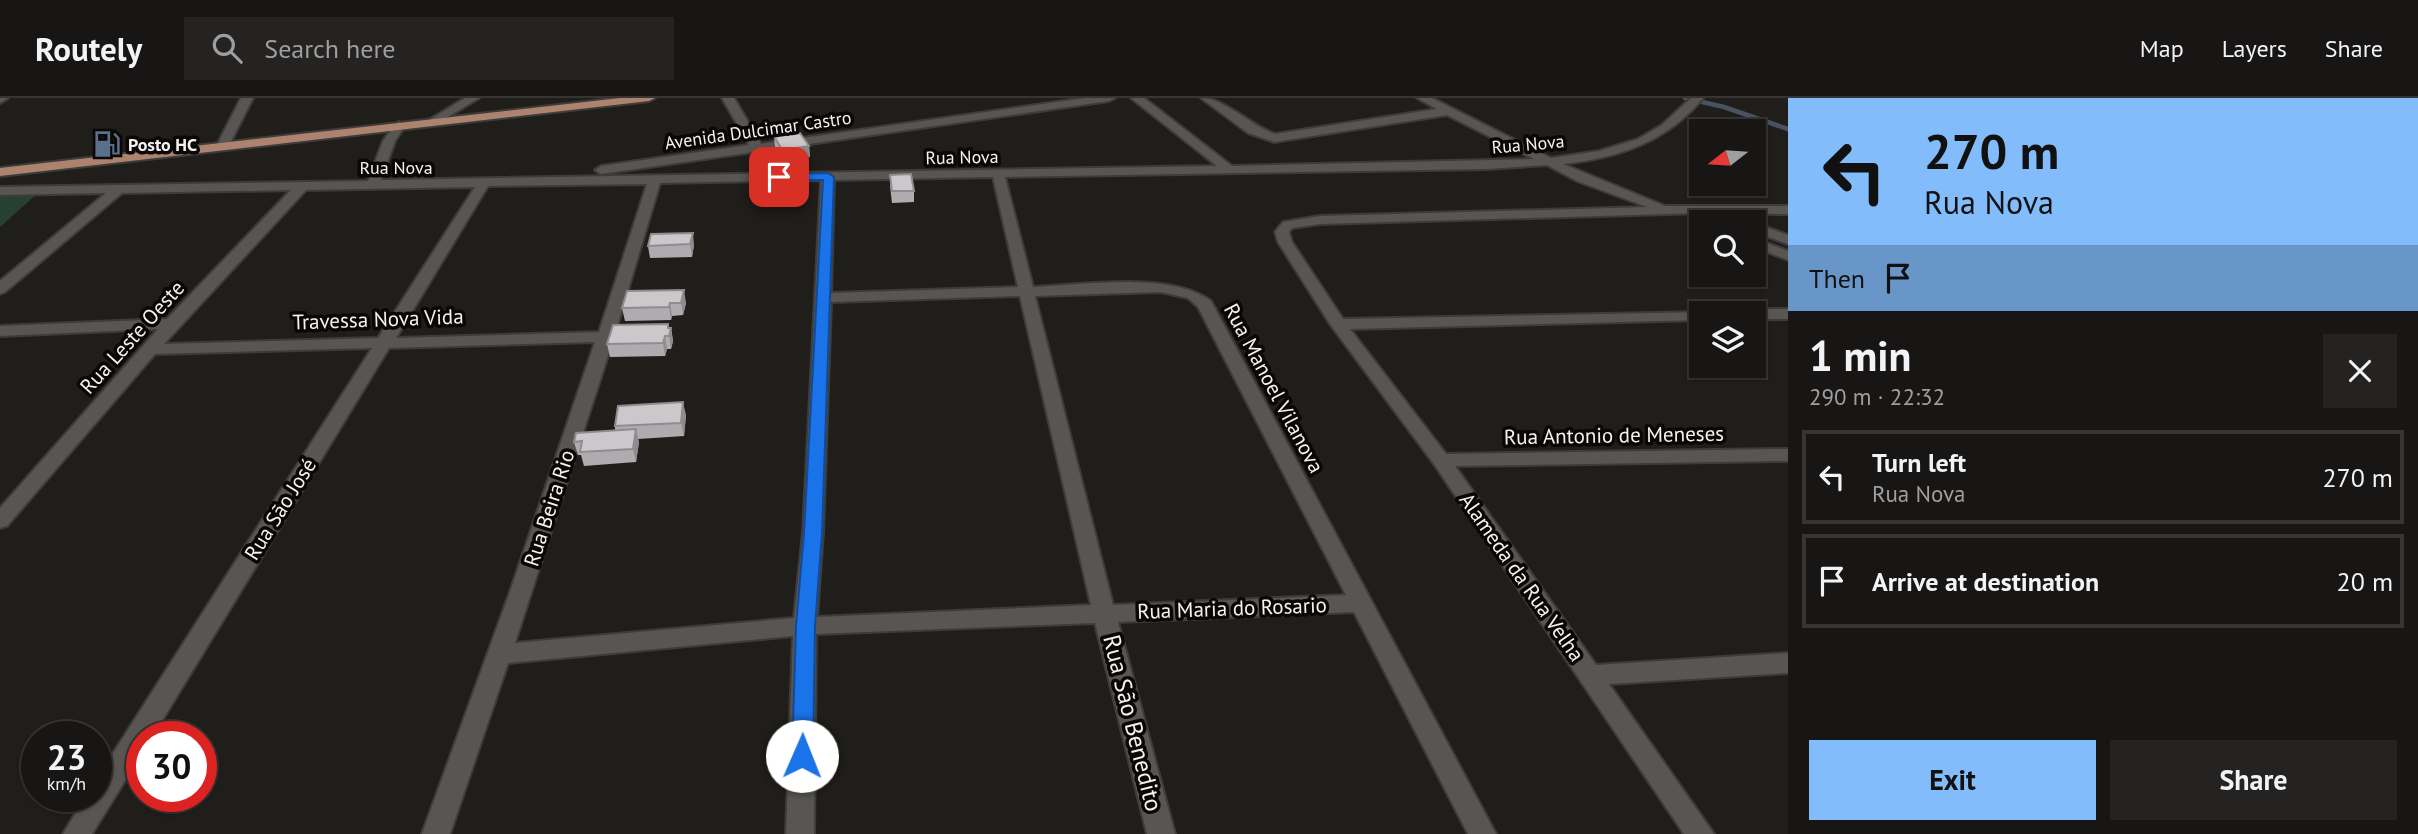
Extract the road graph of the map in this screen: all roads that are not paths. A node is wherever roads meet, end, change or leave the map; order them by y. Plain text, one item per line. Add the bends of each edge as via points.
1 (247, 98) edge
2 (473, 98) edge
3 (649, 98) edge
4 (728, 98) edge
5 (1109, 98) edge
6 (1137, 98) edge
7 (1206, 98) edge
8 (1423, 98) edge
9 (1698, 98) edge
10 (629, 99) edge
11 (1448, 111) junction
12 (432, 122) junction
13 (398, 126) junction
14 (223, 145) junction
15 (757, 148) junction
16 (1547, 158) junction
17 (1230, 170) junction
18 (0, 172) edge
19 (998, 173) junction
20 (828, 177) junction
21 (655, 179) junction
22 (536, 183) junction
23 (483, 184) junction
24 (373, 185) junction
25 (302, 186) junction
26 (120, 188) junction
27 (0, 191) edge
28 (1672, 210) junction
29 (1689, 210) edge
30 (1788, 210) edge
31 (1766, 212) edge
32 (1689, 213) edge
33 (1766, 232) edge
34 (1788, 240) edge
35 (1766, 247) edge
36 (1788, 256) edge
37 (0, 289) edge
38 (1026, 292) junction
39 (823, 299) junction
40 (1766, 314) edge
41 (1788, 314) edge
42 (1689, 315) edge
43 (172, 324) junction
44 (1338, 324) junction
45 (0, 331) edge
46 (606, 337) junction
47 (385, 341) junction
48 (150, 349) junction
49 (1788, 455) edge
50 (1441, 460) junction
51 (0, 521) edge
52 (1360, 603) junction
53 (1104, 612) junction
54 (805, 626) junction
55 (500, 654) junction
56 (1788, 663) edge
57 (1590, 675) junction
58 (77, 834) edge
59 (436, 834) edge
60 (800, 834) edge
61 (1161, 834) edge
62 (1482, 834) edge
63 (1700, 834) edge

1 - 14 street
2 - 12 street
3 - 10 main road
4 - 15 street
5 - 15 street, Avenida Dulcimar Castro
6 - 17 street
7 - 11 street via 1266,137
8 - 11 street
9 - 16 street, Rua Nova via 1660,132 1643,140 1595,155
10 - 12 main road
11 - 16 street
12 - 13 main road
13 - 14 main road
13 - 24 street
14 - 18 main road
15 - 22 street, Avenida Dulcimar Castro
16 - 17 street, Rua Nova via 1486,165
16 - 28 street, Alameda da Rua Velha via 1598,185
16 - 29 street
17 - 19 street, Rua Nova
19 - 20 street, Rua Nova
19 - 38 street, Rua São Benedito
20 - 21 street, Rua Nova
20 - 39 street
21 - 22 street, Rua Nova
21 - 46 street, Rua Beira Rio
22 - 23 street, Rua Nova
23 - 24 street, Rua Nova
23 - 47 street, Rua São José
24 - 25 street, Rua Nova
25 - 26 street, Rua Nova
25 - 43 street, Rua Leste Oeste
26 - 27 street, Rua Nova
26 - 37 street
28 - 32 street, Alameda da Rua Velha
28 - 44 street, Alameda da Rua Velha via 1320,220 1288,225 1283,228 1284,242
30 - 31 street, Alameda da Rua Velha
33 - 34 street
35 - 36 street
38 - 39 street, Rua Manoel Vilanova
38 - 52 street, Rua Manoel Vilanova via 1161,287 1192,295 1205,304
38 - 53 street, Rua São Benedito
39 - 54 street
40 - 41 street
42 - 44 street
43 - 45 street
43 - 48 street, Rua Leste Oeste
44 - 50 street, Alameda da Rua Velha
46 - 47 street, Travessa Nova Vida
46 - 55 street, Rua Beira Rio
47 - 48 street, Travessa Nova Vida
47 - 58 street, Rua São José
48 - 51 street, Rua Leste Oeste
49 - 50 street, Rua Antonio de Meneses
50 - 57 street, Alameda da Rua Velha
52 - 53 street, Rua Maria do Rosario
52 - 62 street, Rua Manoel Vilanova
53 - 54 street, Rua Maria do Rosario
53 - 61 street, Rua São Benedito
54 - 55 street, Rua Maria do Rosario
54 - 60 street
55 - 59 street, Rua Beira Rio
56 - 57 street
57 - 63 street, Alameda da Rua Velha

